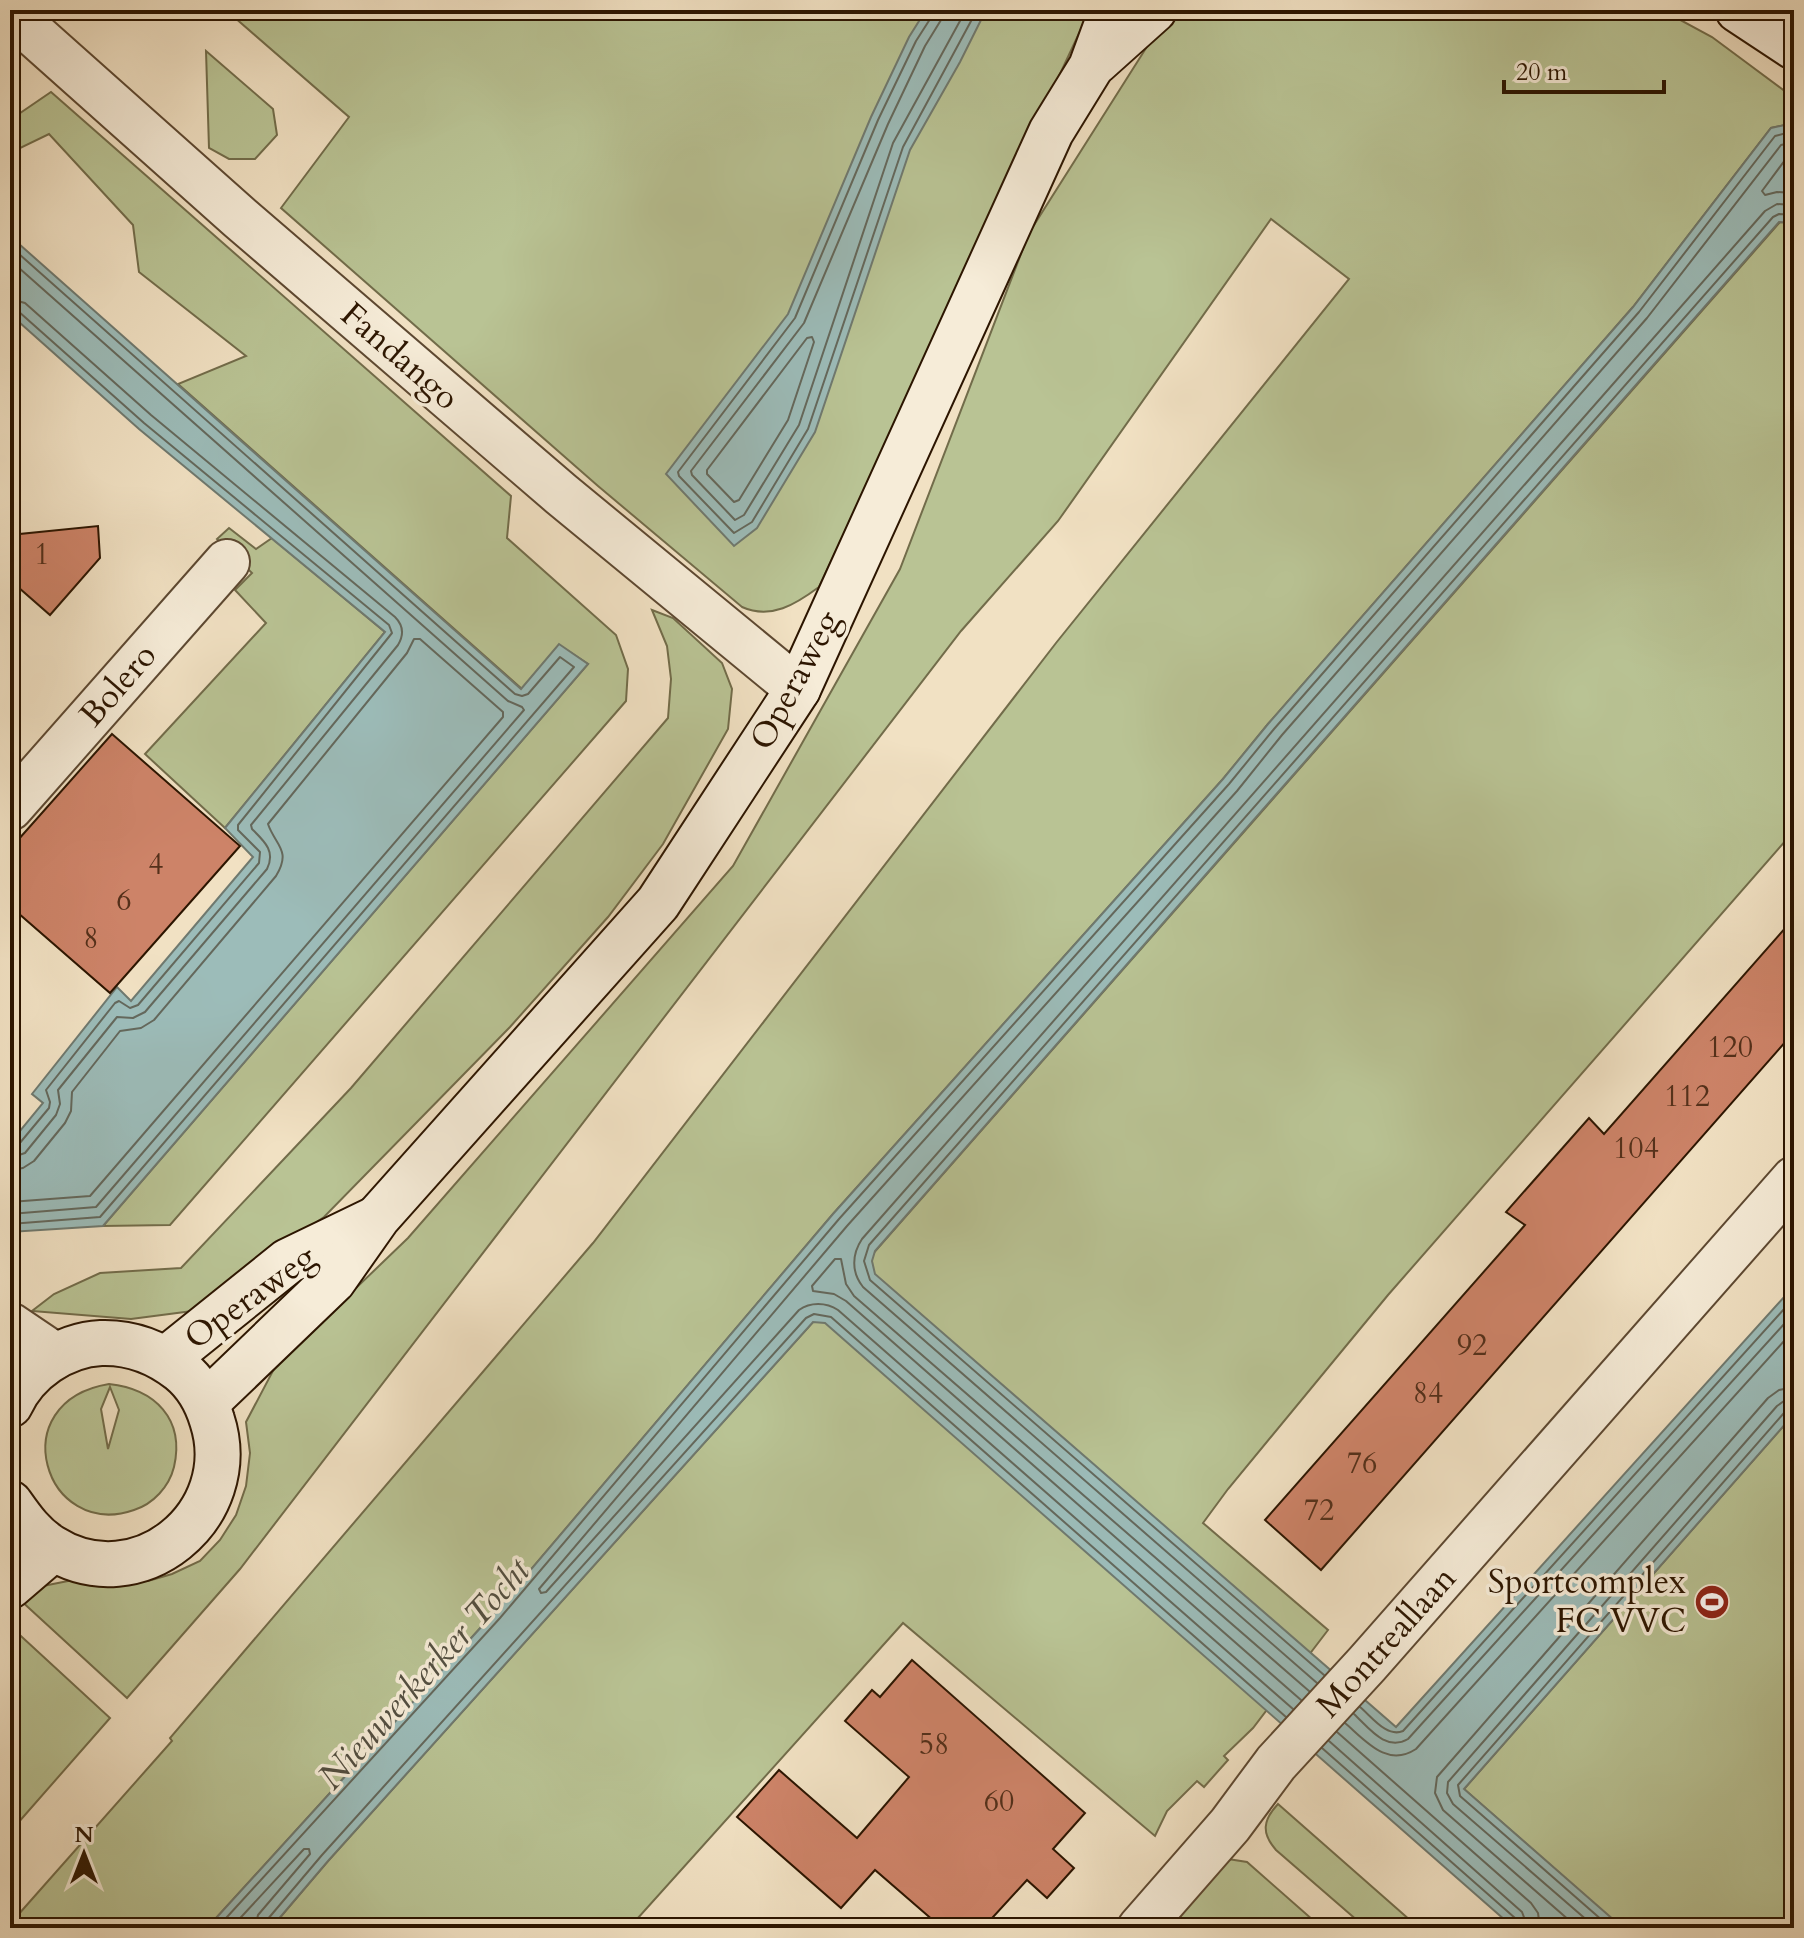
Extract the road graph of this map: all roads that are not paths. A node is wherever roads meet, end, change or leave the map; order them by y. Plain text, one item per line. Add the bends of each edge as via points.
1 (1112, 10) edge
2 (1154, 10) edge
3 (1738, 10) edge
4 (10, 13) edge
5 (1794, 47) edge
6 (1091, 67) junction
7 (227, 562) dead end
8 (798, 689) junction
9 (10, 808) edge
10 (1794, 1179) edge
11 (378, 1217) junction
12 (10, 1325) edge
13 (56, 1356) junction
14 (166, 1359) junction
15 (12, 1396) edge
16 (207, 1402) junction
17 (10, 1503) edge
18 (53, 1549) junction
19 (10, 1586) edge
20 (1140, 1928) edge

1 - 6 main road, Operaweg
2 - 6 main road, Operaweg
3 - 5 main road
4 - 8 main road, Fandango via 561,494
6 - 8 main road, Operaweg via 1051,132
7 - 9 main road, Bolero
8 - 11 main road, Operaweg via 658,903
10 - 20 main road, Montreallaan via 1276,1763
11 - 14 main road, Operaweg via 288,1261
11 - 16 main road, Operaweg via 333,1281
12 - 13 main road
13 - 14 main road via 92,1343 112,1343
13 - 15 main road
14 - 16 main road via 189,1377
16 - 18 main road via 218,1436 218,1472 206,1505 173,1544 121,1563 86,1561
17 - 18 main road via 28,1529
18 - 19 main road

